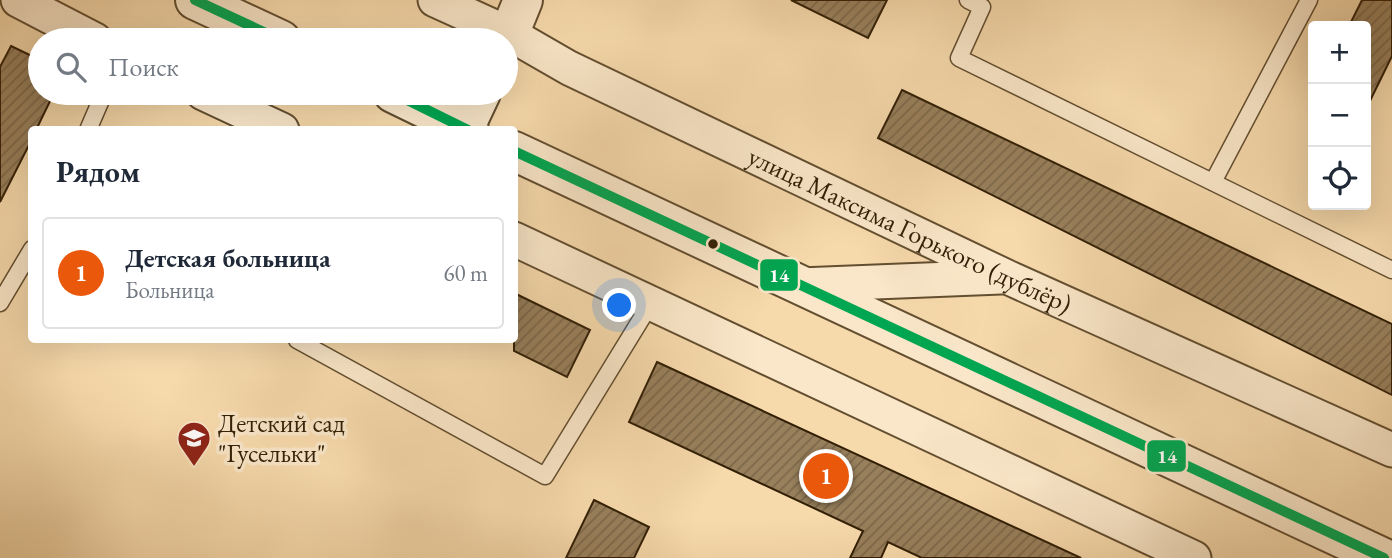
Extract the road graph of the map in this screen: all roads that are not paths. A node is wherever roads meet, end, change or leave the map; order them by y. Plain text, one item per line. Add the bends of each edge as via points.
1 (18, 0) edge
2 (195, 0) edge
3 (435, 0) edge
4 (1309, 0) edge
5 (983, 2) edge
6 (513, 25) edge
7 (71, 28) edge
8 (255, 28) edge
9 (518, 29) edge
10 (99, 105) edge
11 (229, 105) edge
12 (418, 105) edge
13 (476, 105) edge
14 (90, 126) edge
15 (274, 126) edge
16 (463, 126) edge
17 (468, 126) edge
18 (518, 153) edge
19 (1213, 183) junction
20 (518, 241) edge
21 (28, 255) edge
22 (1392, 271) edge
23 (1007, 277) junction
24 (800, 285) junction
25 (0, 303) edge
26 (651, 303) junction
27 (302, 343) edge
28 (1392, 450) edge
29 (1194, 558) edge
30 (1384, 558) edge

1 - 7 street
2 - 8 street
3 - 6 street, улица Максима Горького (дублёр)
4 - 19 lane
5 - 19 lane via 959,58
9 - 23 street, улица Максима Горького (дублёр) via 569,68
10 - 14 lane
11 - 15 street
12 - 16 street
13 - 17 street
18 - 24 street
19 - 22 lane
20 - 26 street
21 - 25 lane
23 - 24 street
23 - 28 street, улица Максима Горького (дублёр)
24 - 30 street
26 - 27 lane via 545,476
26 - 29 street

